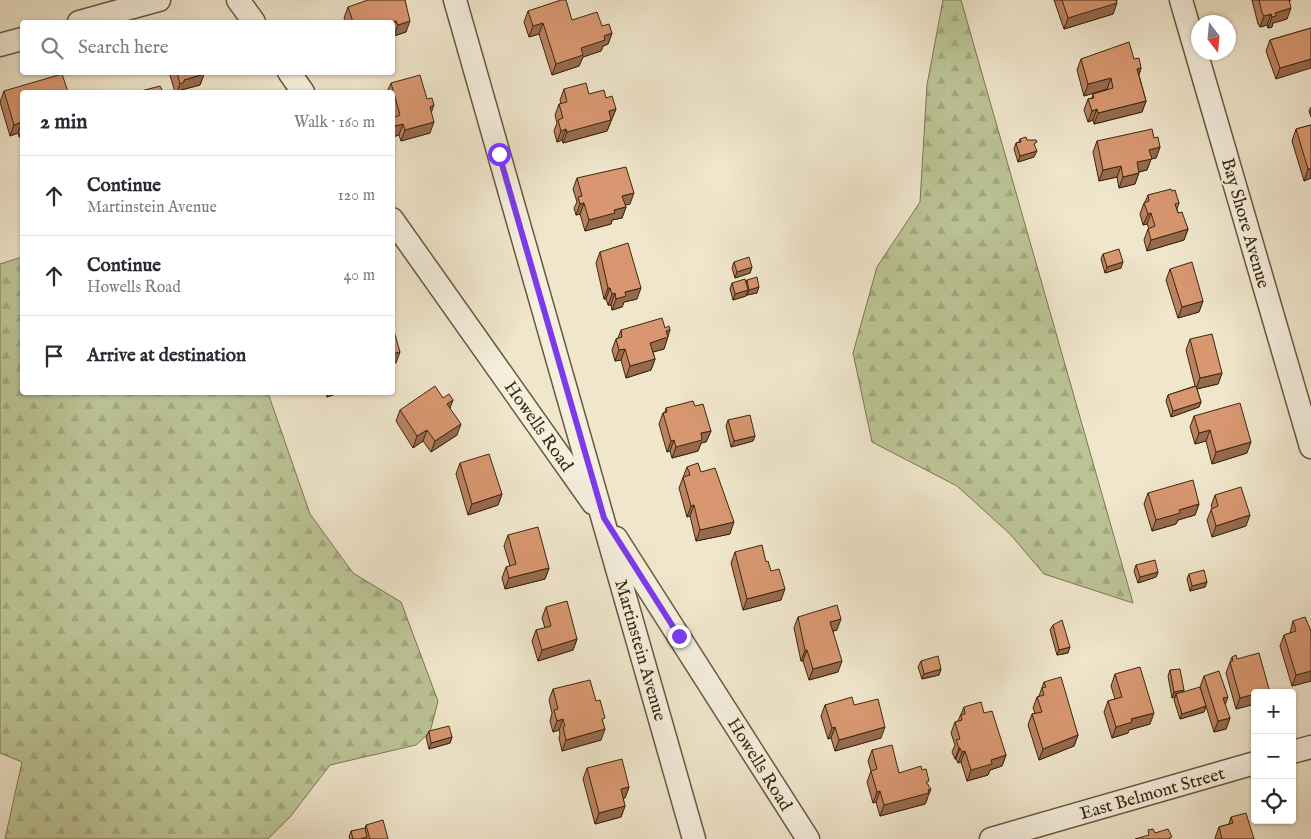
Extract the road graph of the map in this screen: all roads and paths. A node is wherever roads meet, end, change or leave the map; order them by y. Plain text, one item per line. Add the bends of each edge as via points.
1 (159, 0) edge
2 (238, 0) edge
3 (455, 0) edge
4 (1181, 0) edge
5 (86, 20) edge
6 (253, 20) edge
7 (20, 40) edge
8 (0, 45) edge
9 (291, 75) edge
10 (302, 90) edge
11 (395, 223) edge
12 (1311, 447) edge
13 (604, 518) junction
14 (1311, 747) edge
15 (1296, 751) edge
16 (1251, 764) edge
17 (694, 839) edge
18 (808, 839) edge
19 (991, 839) edge

1 - 5 street
2 - 6 street
3 - 13 street, Martinstein Avenue
4 - 12 street, Bay Shore Avenue
7 - 8 street
9 - 10 street
11 - 13 street, Howells Road
13 - 17 street, Martinstein Avenue
13 - 18 street, Howells Road
14 - 15 street
16 - 19 street, East Belmont Street

